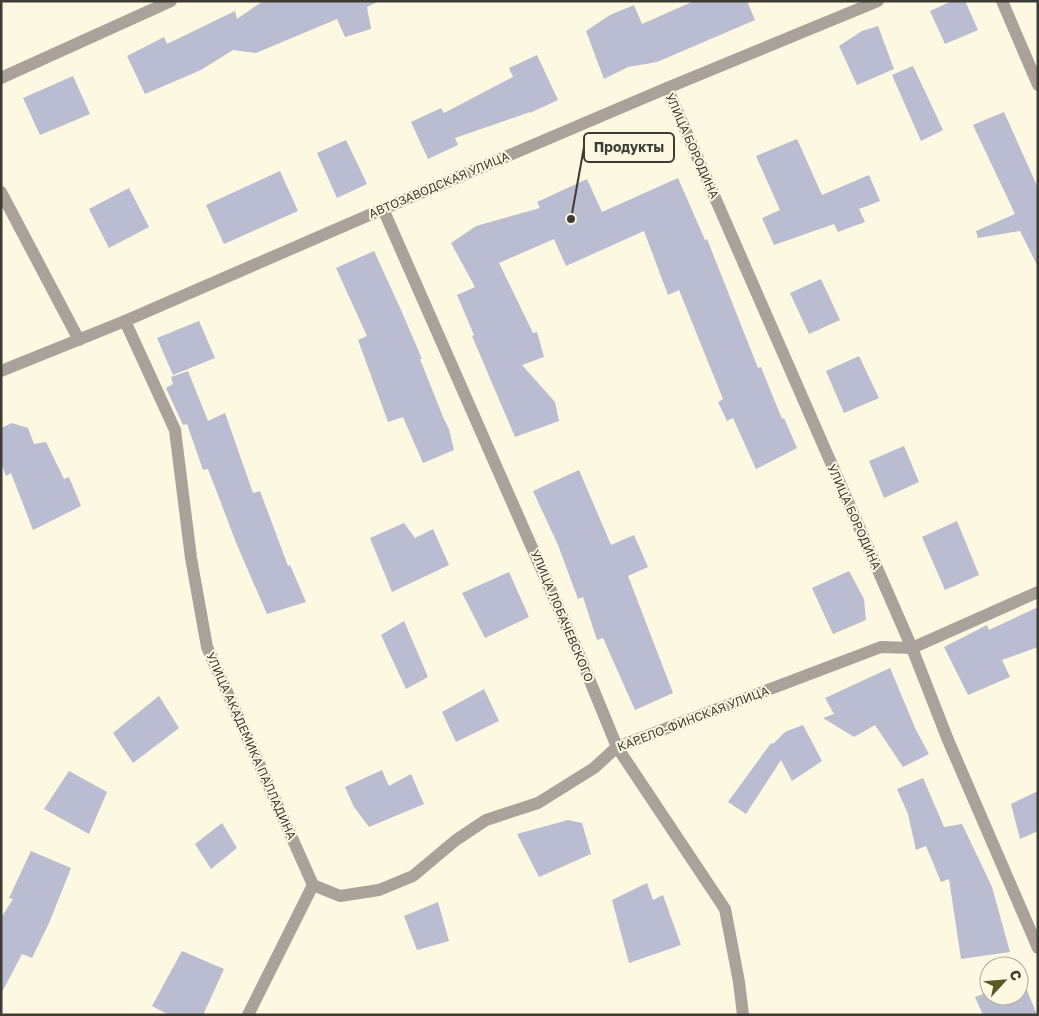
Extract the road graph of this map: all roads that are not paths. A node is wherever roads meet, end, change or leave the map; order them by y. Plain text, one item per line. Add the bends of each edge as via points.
1 (172, 1) edge
2 (878, 1) edge
3 (1002, 1) edge
4 (1, 78) edge
5 (1038, 84) edge
6 (667, 88) junction
7 (1, 192) edge
8 (383, 209) junction
9 (125, 321) junction
10 (79, 340) junction
11 (1, 371) edge
12 (1038, 592) edge
13 (912, 648) junction
14 (617, 747) junction
15 (312, 885) junction
16 (1038, 948) edge
17 (248, 1015) edge
18 (743, 1015) edge

1 - 4 street
2 - 6 street, АВТОЗАВОДСКАЯ УЛИЦА
3 - 5 street
6 - 8 street, АВТОЗАВОДСКАЯ УЛИЦА
6 - 13 street, УЛИЦА БОРОДИНА
7 - 10 street
8 - 9 street, АВТОЗАВОДСКАЯ УЛИЦА
8 - 14 street, УЛИЦА ЛОБАЧЕВСКОГО
9 - 10 street, АВТОЗАВОДСКАЯ УЛИЦА
9 - 15 street, УЛИЦА АКАДЕМИКА ПАЛЛАДИНА via 176,430 191,558 207,647
10 - 11 street, АВТОЗАВОДСКАЯ УЛИЦА
12 - 13 street, КАРЕЛО-ФИНСКАЯ УЛИЦА
13 - 14 street, КАРЕЛО-ФИНСКАЯ УЛИЦА via 881,647
13 - 16 street, УЛИЦА БОРОДИНА
14 - 15 street, КАРЕЛО-ФИНСКАЯ УЛИЦА via 594,768 538,803 486,820 413,876 379,890 340,896
14 - 18 street, УЛИЦА ЛОБАЧЕВСКОГО via 724,909
15 - 17 street

